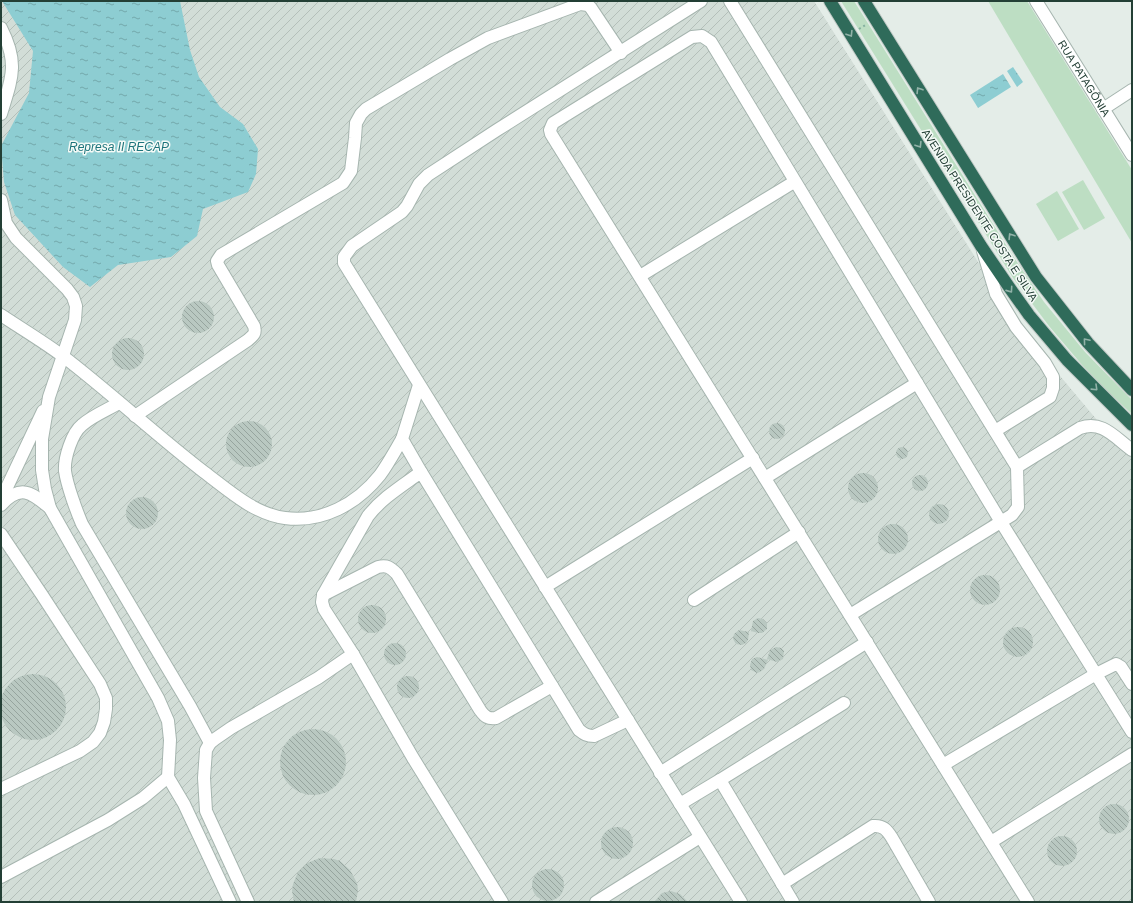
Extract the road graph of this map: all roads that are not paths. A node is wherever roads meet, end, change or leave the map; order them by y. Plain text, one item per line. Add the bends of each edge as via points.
1 (702, 1) edge
2 (730, 1) edge
3 (830, 1) edge
4 (864, 1) edge
5 (1036, 1) edge
6 (1, 28) edge
7 (620, 53) junction
8 (1132, 90) edge
9 (1103, 109) junction
10 (1, 114) edge
11 (1132, 155) edge
12 (794, 182) junction
13 (1, 200) edge
14 (981, 246) junction
15 (640, 276) junction
16 (1, 315) edge
17 (63, 356) junction
18 (917, 383) junction
19 (419, 385) junction
20 (1132, 390) edge
21 (49, 397) junction
22 (119, 403) junction
23 (135, 416) junction
24 (1132, 425) edge
25 (995, 432) junction
26 (402, 439) junction
27 (1132, 450) edge
28 (753, 458) junction
29 (1017, 467) junction
30 (421, 472) junction
31 (765, 478) junction
32 (1, 500) edge
33 (1, 505) edge
34 (50, 508) junction
35 (1001, 522) junction
36 (799, 532) junction
37 (1, 534) edge
38 (545, 587) junction
39 (323, 595) junction
40 (694, 600) dead end
41 (850, 615) junction
42 (867, 642) junction
43 (353, 654) junction
44 (1096, 674) junction
45 (1132, 684) edge
46 (552, 686) junction
47 (844, 703) dead end
48 (628, 720) junction
49 (1132, 732) edge
50 (210, 743) junction
51 (1132, 754) edge
52 (943, 766) junction
53 (660, 773) junction
54 (168, 777) junction
55 (720, 780) junction
56 (1, 789) edge
57 (680, 804) junction
58 (700, 837) junction
59 (991, 842) junction
60 (1, 877) edge
61 (782, 884) junction
62 (1023, 900) edge
63 (230, 902) edge
64 (248, 902) edge
65 (502, 902) edge
66 (596, 902) edge
67 (741, 902) edge
68 (794, 902) edge
69 (929, 902) edge

1 - 7 street
2 - 25 street
3 -> 14 highway, AVENIDA PRESIDENTE COSTA E SILVA
20 -> 4 highway, AVENIDA PRESIDENTE COSTA E SILVA via 1088,343 1036,277
5 - 9 street, RUA PATAGÔNIA
6 - 10 street via 13,61 12,78
7 - 19 street via 428,175 419,184 402,212 347,252 344,263
7 - 23 street via 591,8 580,4 488,38 366,109 356,123 351,171 343,183 218,258 218,265 254,326 255,334
8 - 9 street
9 - 11 street, RUA PATAGÔNIA
12 - 15 street
12 - 15 street via 711,42 702,36 686,40 550,126 551,134
12 - 18 street
13 - 17 street via 6,223 16,238 73,297 76,306 75,320
14 -> 24 highway, AVENIDA PRESIDENTE COSTA E SILVA via 1046,337
14 - 25 street via 996,294 1016,327 1053,377 1050,397
15 - 28 street
16 - 17 street
17 - 21 street
17 - 22 street
18 - 31 street
18 - 35 street
19 - 26 street
19 - 38 street
21 - 32 street
21 - 34 street via 42,439 42,470
22 - 23 street
22 - 50 street via 80,426 72,440 65,471 82,524
23 - 26 street via 237,497 260,511 284,518 308,518 348,505 380,475
25 - 29 street
26 - 30 street
27 - 29 street via 1102,428 1088,425
28 - 31 street
28 - 38 street
29 - 35 street via 1018,506 1012,515
30 - 39 street via 375,507
30 - 46 street
31 - 36 street
33 - 34 street via 17,492 27,492
34 - 54 street via 158,698 168,721
35 - 41 street
35 - 44 street
36 - 40 street
36 - 41 street
37 - 56 street via 100,684 106,698 104,722 93,742 80,751
38 - 48 street
39 - 43 street via 324,609
39 - 46 street via 378,567 390,567 397,574 480,710 490,719
41 - 42 street
42 - 52 street
42 - 53 street
43 - 50 street
43 - 65 street via 413,758
44 - 45 street via 1118,664
44 - 49 street
44 - 52 street
46 - 48 street via 583,734 594,736
47 - 55 street
48 - 53 street
50 - 64 street via 206,750 204,778 206,811
51 - 59 street
52 - 59 street
53 - 57 street
54 - 60 street via 144,798 108,820
54 - 63 street via 184,804
55 - 57 street
55 - 61 street
57 - 58 street
58 - 66 street
58 - 67 street
59 - 62 street
61 - 68 street
61 - 69 street via 878,825 887,830

